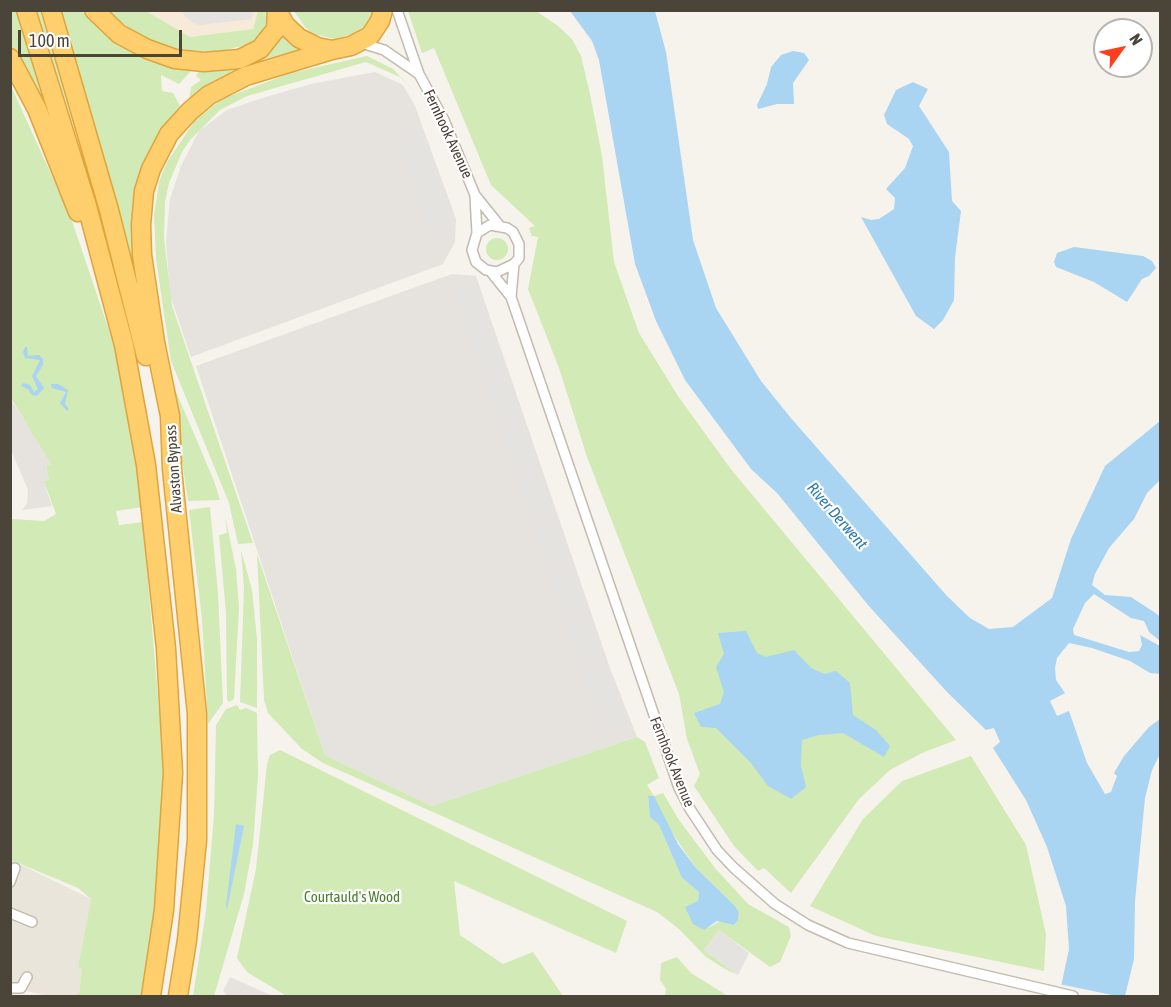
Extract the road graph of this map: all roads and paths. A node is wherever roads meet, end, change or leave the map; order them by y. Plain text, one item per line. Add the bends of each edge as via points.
1 (26, 10) edge
2 (51, 10) edge
3 (94, 10) edge
4 (277, 10) edge
5 (383, 10) edge
6 (397, 10) edge
7 (360, 43) junction
8 (332, 50) junction
9 (10, 58) edge
10 (419, 74) junction
11 (475, 195) junction
12 (500, 226) junction
13 (477, 233) junction
14 (514, 264) junction
15 (491, 272) junction
16 (110, 295) junction
17 (511, 297) junction
18 (172, 470) junction
19 (15, 868) dead end
20 (10, 882) edge
21 (12, 915) edge
22 (32, 922) dead end
23 (27, 977) dead end
24 (10, 988) edge
25 (151, 996) edge
26 (178, 996) edge
27 (1072, 996) edge

1 - 16 highway via 87,206
2 - 18 highway via 112,221
3 - 4 highway via 119,34 147,49 175,59 204,62 240,59 260,49 276,29
4 - 8 highway via 299,38
5 - 7 highway via 376,29
6 - 10 street, Fernhook Avenue
7 - 8 highway, Alvaston Bypass
7 - 10 street, Fernhook Avenue via 384,50
8 - 18 highway, Alvaston Bypass via 246,76 209,95 169,134 146,181 142,255 170,416
9 - 16 highway via 37,109
10 - 11 street, Fernhook Avenue via 444,120
11 - 12 street, Fernhook Avenue
11 - 13 street, Fernhook Avenue
12 - 13 street via 490,225
12 - 14 street, Fernhook Avenue via 513,232 519,244 519,258
13 - 15 street, Fernhook Avenue via 473,257 480,267
14 - 15 street via 507,270
14 - 17 street, Fernhook Avenue
15 - 17 street, Fernhook Avenue
16 - 25 highway, Alvaston Bypass via 124,345 146,465 171,712 171,837
17 - 27 street, Fernhook Avenue via 680,788 717,849 759,892 829,935 883,953
18 - 26 highway, Alvaston Bypass via 192,648 199,776 192,897
19 - 20 street
21 - 22 street
23 - 24 street via 21,988

